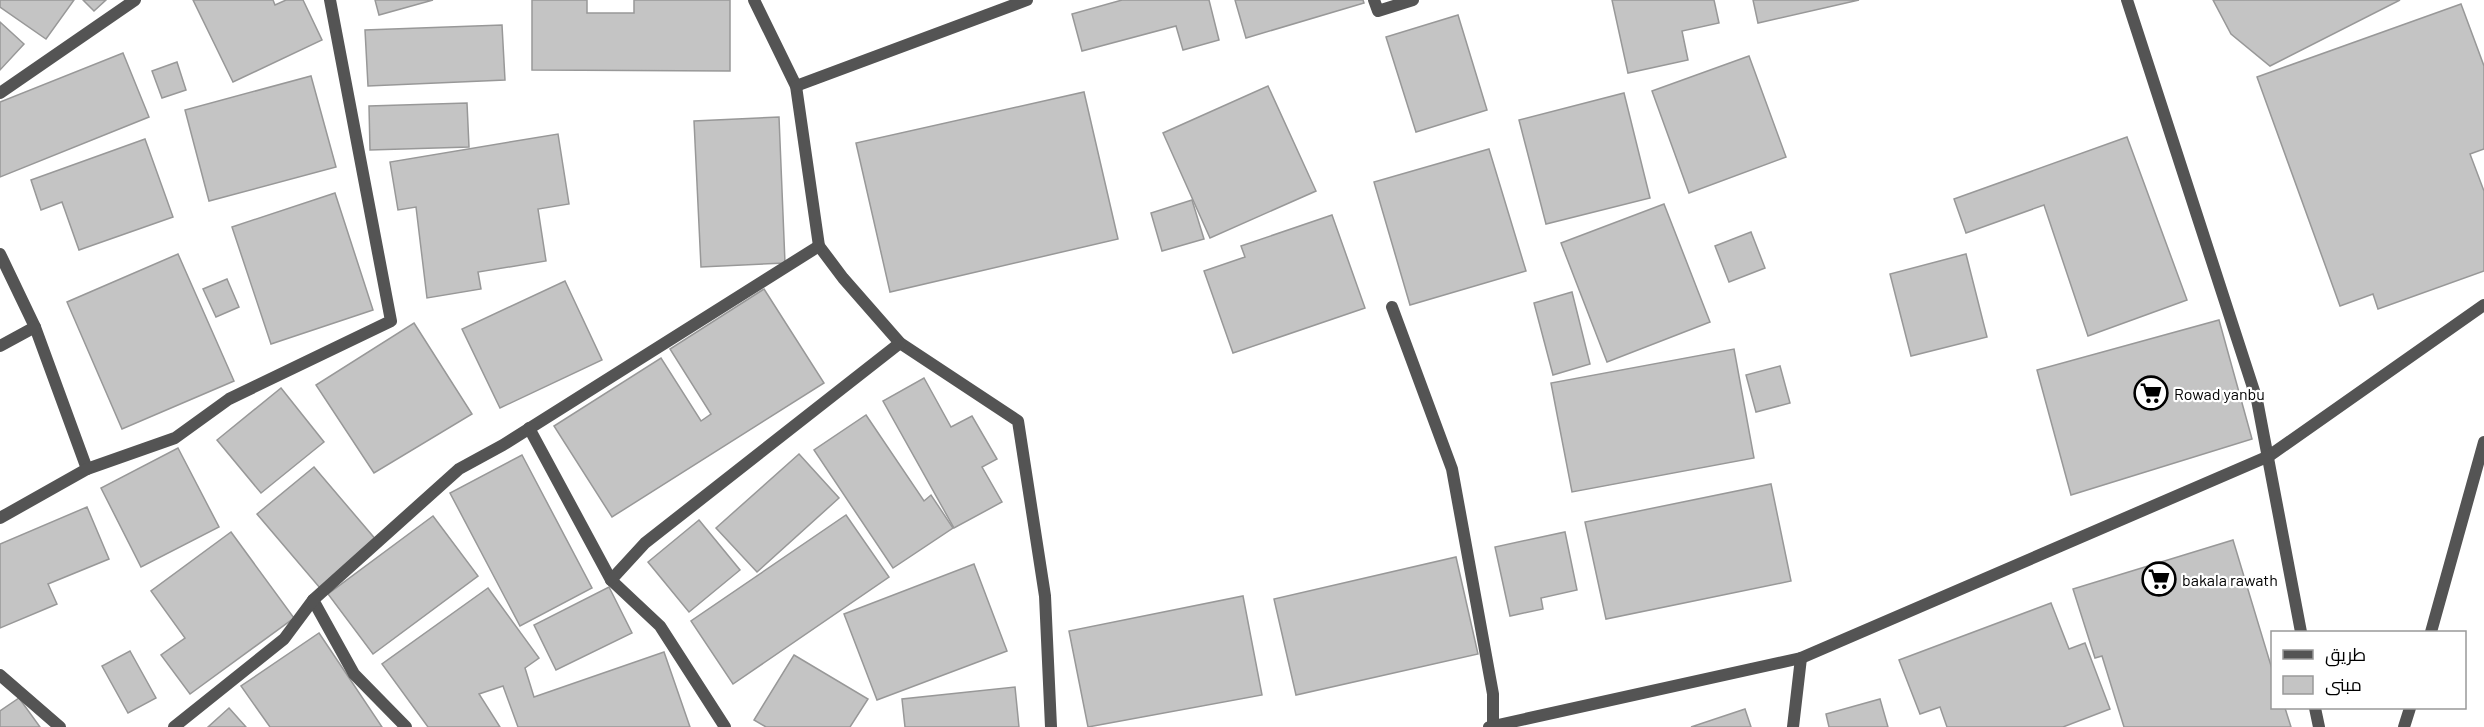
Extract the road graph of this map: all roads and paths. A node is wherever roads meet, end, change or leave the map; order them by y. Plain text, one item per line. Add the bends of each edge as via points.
1 (135, 0) edge
2 (330, 0) edge
3 (754, 0) edge
4 (1027, 0) edge
5 (1374, 0) edge
6 (1413, 0) edge
7 (2127, 0) edge
8 (796, 86) junction
9 (0, 93) edge
10 (819, 246) junction
11 (0, 254) edge
12 (2484, 305) edge
13 (1392, 307) dead end
14 (34, 327) junction
15 (900, 343) junction
16 (0, 346) edge
17 (529, 428) junction
18 (2484, 442) edge
19 (2269, 456) junction
20 (87, 469) junction
21 (0, 518) edge
22 (611, 580) junction
23 (313, 600) junction
24 (2301, 631) edge
25 (2432, 631) edge
26 (1801, 658) junction
27 (0, 675) edge
28 (2315, 709) edge
29 (2410, 709) edge
30 (60, 727) edge
31 (174, 727) edge
32 (406, 727) edge
33 (725, 727) edge
34 (1051, 727) edge
35 (1492, 727) edge
36 (1793, 727) edge
37 (2319, 727) edge
38 (2404, 727) edge

1 - 9 street
2 - 20 street via 391,321 229,399 175,438
3 - 8 street
4 - 8 street
5 - 6 street via 1378,11
7 - 19 street via 2257,400
8 - 10 street
10 - 15 street
10 - 17 street
11 - 14 street
12 - 19 street
13 - 35 street via 1452,469 1493,694
14 - 16 street
14 - 20 street
15 - 22 street via 645,543
15 - 34 street via 1018,421 1045,596
17 - 22 street
17 - 23 street via 459,469
18 - 25 street
19 - 24 street
19 - 26 street
20 - 21 street
22 - 33 street via 660,626
23 - 31 street via 284,639
23 - 32 street via 354,674
26 - 35 street
26 - 36 street
27 - 30 street
28 - 37 street
29 - 38 street

